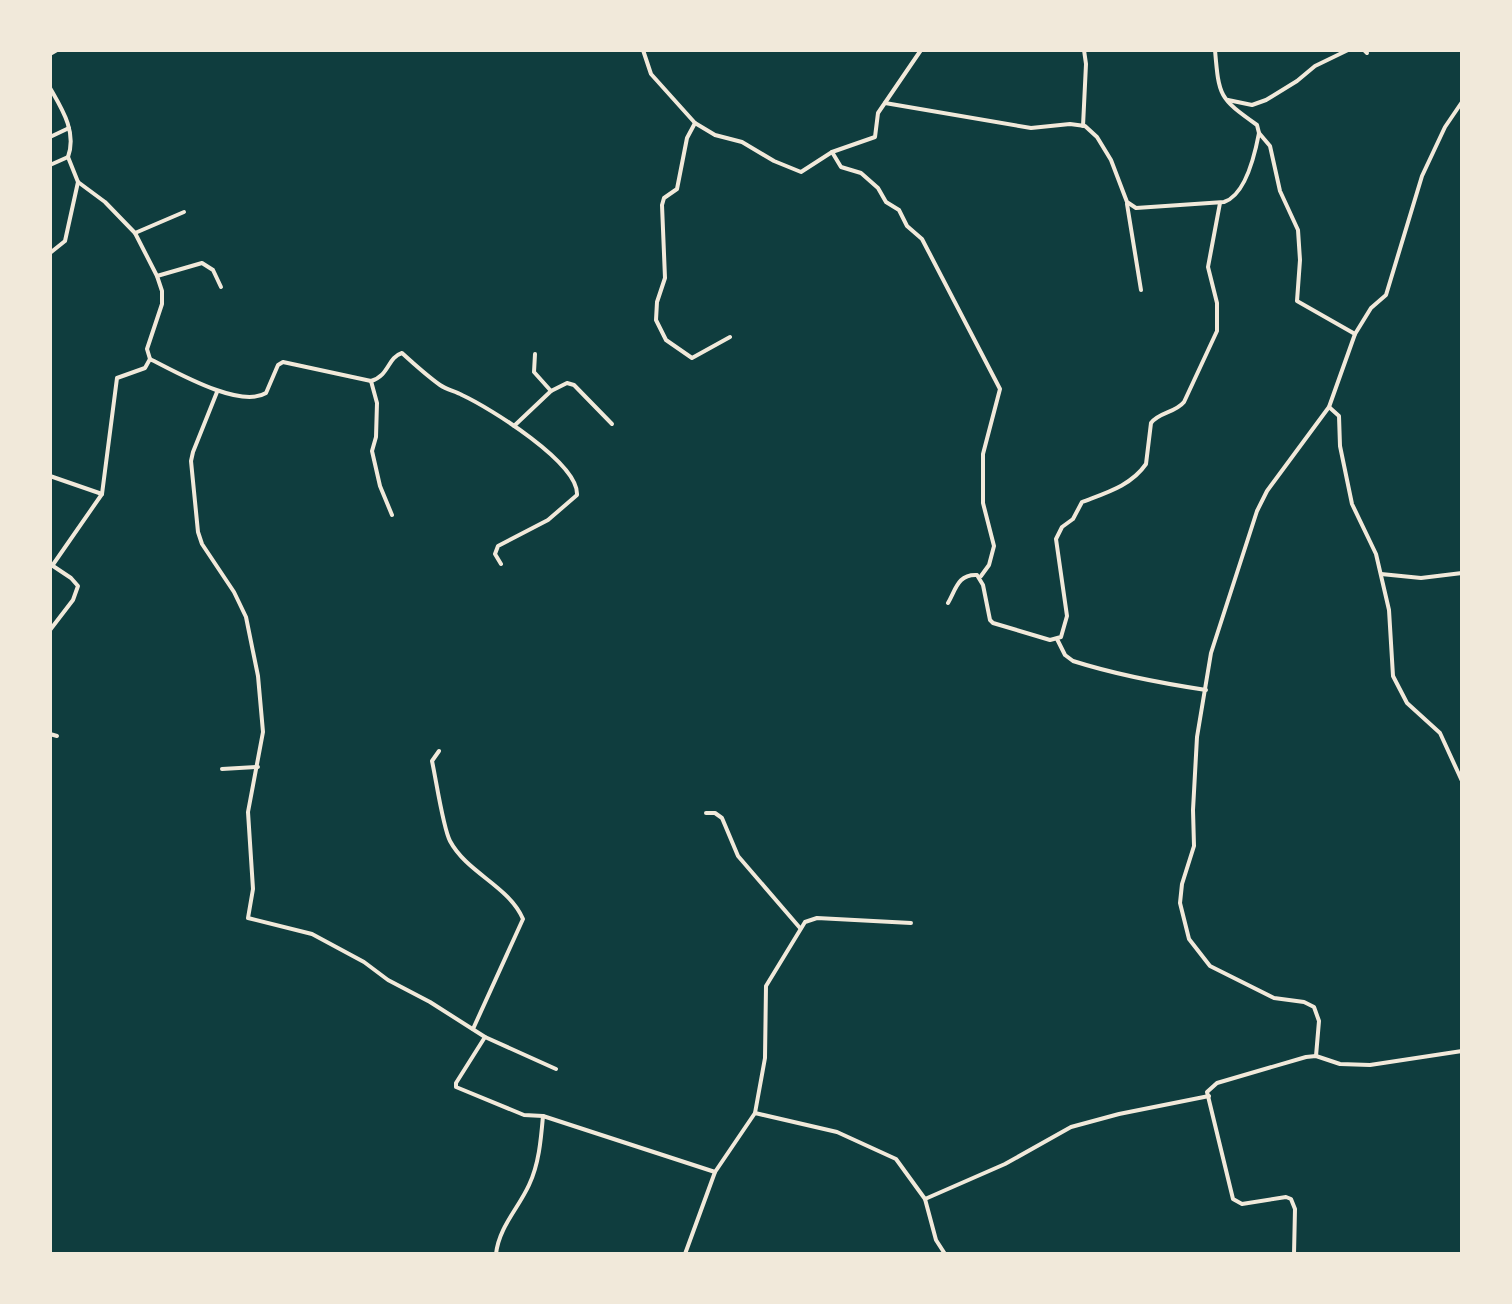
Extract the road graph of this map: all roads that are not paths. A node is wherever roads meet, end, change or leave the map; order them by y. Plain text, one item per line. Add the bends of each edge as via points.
1 (57, 50) edge
2 (643, 50) edge
3 (921, 50) edge
4 (1084, 50) edge
5 (1215, 50) edge
6 (1348, 50) edge
7 (50, 54) edge
8 (50, 88) edge
9 (1226, 100) junction
10 (1462, 102) edge
11 (885, 103) junction
12 (695, 123) junction
13 (1083, 126) junction
14 (69, 128) junction
15 (1259, 133) junction
16 (50, 137) edge
17 (832, 152) junction
18 (68, 157) junction
19 (50, 165) edge
20 (78, 182) junction
21 (1127, 202) junction
22 (1220, 203) junction
23 (184, 212) dead end
24 (135, 233) junction
25 (50, 253) edge
26 (157, 276) junction
27 (221, 287) dead end
28 (1141, 290) dead end
29 (1355, 334) junction
30 (730, 337) dead end
31 (535, 354) dead end
32 (150, 359) junction
33 (371, 381) junction
34 (551, 391) junction
35 (217, 392) junction
36 (1329, 407) junction
37 (612, 424) dead end
38 (514, 426) junction
39 (50, 476) edge
40 (102, 494) junction
41 (392, 515) dead end
42 (501, 564) dead end
43 (51, 566) edge
44 (1462, 573) edge
45 (1381, 574) junction
46 (981, 577) junction
47 (948, 603) dead end
48 (50, 630) edge
49 (1057, 639) junction
50 (1206, 690) junction
51 (50, 734) edge
52 (57, 736) dead end
53 (439, 751) dead end
54 (258, 767) junction
55 (222, 769) dead end
56 (1462, 781) edge
57 (706, 813) dead end
58 (911, 923) dead end
59 (800, 929) junction
60 (473, 1029) junction
61 (485, 1037) junction
62 (1462, 1051) edge
63 (1316, 1056) junction
64 (556, 1069) dead end
65 (1209, 1096) junction
66 (755, 1113) junction
67 (543, 1116) junction
68 (715, 1172) junction
69 (925, 1199) junction
70 (496, 1254) edge
71 (685, 1254) edge
72 (945, 1254) edge
73 (1294, 1254) edge

1 - 7 street
2 - 12 street via 651,74
3 - 11 street
4 - 13 street
5 - 9 street
6 - 9 street via 1266,100 1250,105
8 - 14 street
9 - 15 street via 1257,125
10 - 29 street via 1422,176 1386,295
11 - 13 street via 1031,128
11 - 17 street via 875,137
12 - 17 street via 797,171
12 - 30 street via 677,189 662,205 665,278 656,320 666,340 692,358
13 - 21 street via 1111,160
14 - 16 street
14 - 18 street
15 - 22 street via 1241,189
15 - 29 street via 1270,146 1280,191 1298,230 1297,301
17 - 46 street via 841,167 861,173 878,188 922,239 1000,389 983,454 983,503 994,546
18 - 19 street
18 - 20 street
20 - 24 street
20 - 25 street via 65,241
21 - 22 street via 1140,209
21 - 28 street
22 - 49 street via 1208,267 1217,331 1184,402 1151,423 1143,469 1120,488 1082,502 1058,533 1067,616 1064,633
23 - 24 street
24 - 26 street
26 - 27 street via 202,263 213,270
26 - 32 street via 162,304 147,349
29 - 36 street
31 - 34 street via 534,372
32 - 35 street
32 - 40 street via 145,368 119,376 114,384
33 - 35 street via 283,362 264,395
33 - 38 street via 383,376 402,353 443,388
33 - 41 street via 377,403 372,451
34 - 37 street via 574,385
34 - 38 street
35 - 54 street via 193,452 198,532 246,617 263,719
36 - 45 street via 1339,416 1352,504
36 - 50 street via 1257,511 1211,653
38 - 42 street via 559,464 578,491 548,520 498,546 495,554
39 - 40 street
40 - 43 street
43 - 48 street via 78,586
44 - 45 street via 1421,578
45 - 56 street via 1391,622 1393,676 1407,703 1440,733
46 - 47 street via 969,575 959,581
46 - 49 street via 993,623
49 - 50 street via 1065,655 1077,662 1142,681
50 - 63 street via 1197,737 1194,846 1179,895 1189,939 1210,966 1274,998 1314,1007 1319,1021
51 - 52 street
53 - 60 street via 432,761 449,840 523,919
54 - 55 street
54 - 60 street via 248,812 253,889 248,918 312,934
57 - 59 street via 722,818 738,856
58 - 59 street via 817,918
59 - 66 street via 766,986 765,1054
60 - 61 street
61 - 64 street
61 - 67 street via 456,1087 524,1115
62 - 63 street via 1370,1065
63 - 65 street via 1217,1083
65 - 69 street via 1071,1127
65 - 73 street via 1233,1199 1242,1204 1291,1199
66 - 68 street
66 - 69 street via 837,1132 893,1157
67 - 68 street
67 - 70 street via 531,1181
68 - 71 street
69 - 72 street

